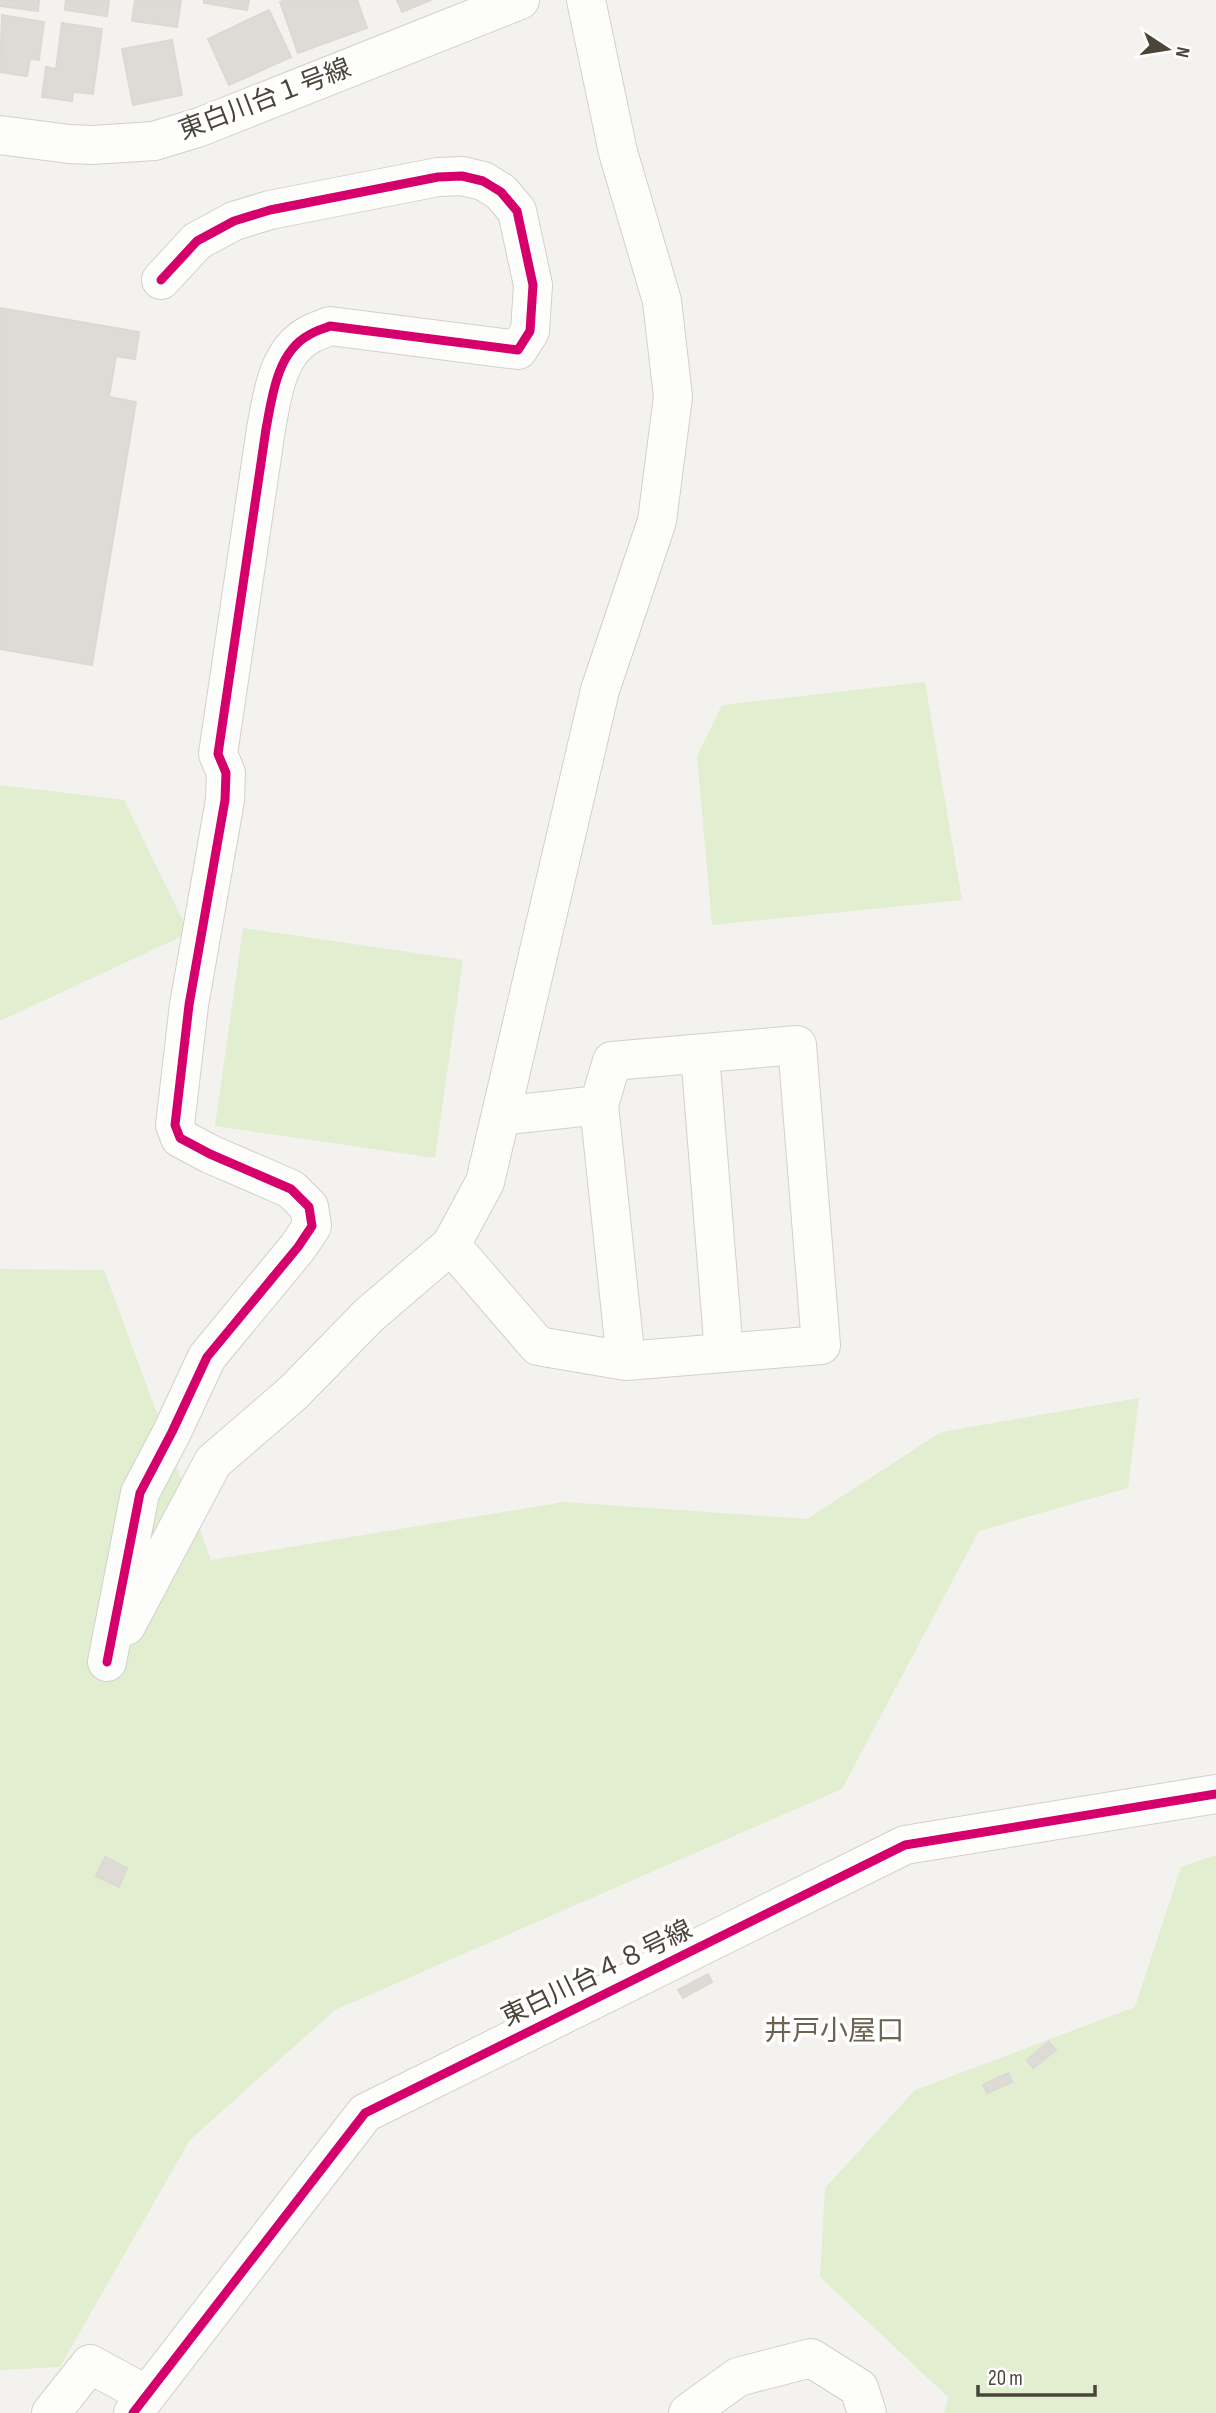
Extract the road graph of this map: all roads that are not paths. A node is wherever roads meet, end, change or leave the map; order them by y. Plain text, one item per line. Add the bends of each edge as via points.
1 (520, 0) edge
2 (586, 0) edge
3 (0, 135) edge
4 (161, 280) dead end
5 (700, 1054) junction
6 (599, 1105) junction
7 (501, 1116) junction
8 (451, 1244) junction
9 (723, 1353) junction
10 (626, 1361) junction
11 (1216, 1794) edge
12 (139, 2404) edge
13 (51, 2413) edge
14 (688, 2413) edge
15 (867, 2413) edge

1 - 3 street, 東白川台１号線 via 154,141 68,144
2 - 7 street via 618,152 662,301 673,397 657,521 600,690
4 - 8 street via 197,241 234,221 270,210 462,176 501,192 517,211 533,285 530,331 518,349 330,326 307,336 286,355 274,392 218,754 226,773 225,800 175,1125 180,1138 291,1189 309,1207 312,1226 207,1357 140,1493 107,1662 213,1462
5 - 6 street via 612,1061
5 - 9 street
5 - 9 street via 797,1045 821,1345
6 - 7 street
6 - 10 street
7 - 8 street via 485,1182
8 - 10 street via 538,1346
9 - 10 street
11 - 12 street, 東白川台４８号線 via 905,1845 365,2113
12 - 13 street via 90,2364
14 - 15 street via 738,2377 811,2358 859,2388

